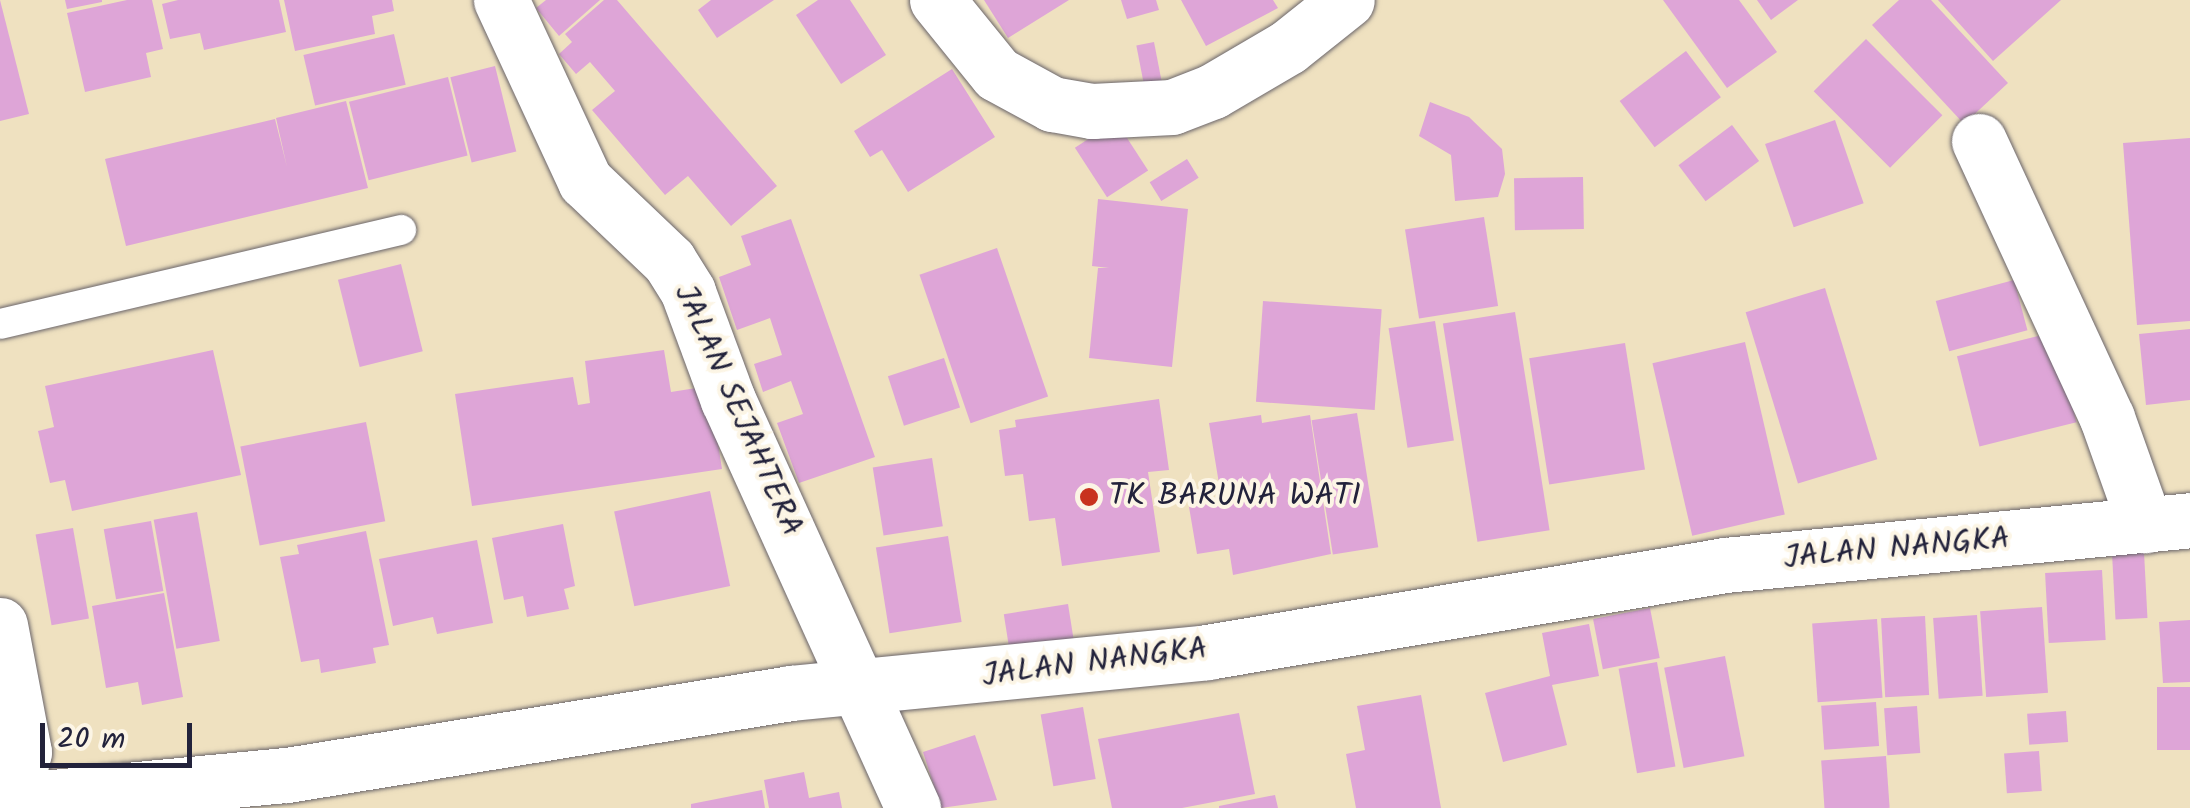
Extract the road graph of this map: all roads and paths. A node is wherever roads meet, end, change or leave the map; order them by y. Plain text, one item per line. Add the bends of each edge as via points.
1 (501, 0) edge
2 (937, 0) edge
3 (1347, 0) edge
4 (1980, 141) dead end
5 (401, 230) dead end
6 (0, 324) edge
7 (2168, 523) edge
8 (0, 624) edge
9 (861, 685) junction
10 (6, 801) edge
11 (913, 808) edge

1 - 9 street, JALAN SEJAHTERA via 585,181 669,261 688,292 728,400
2 - 3 street via 997,74 1052,104 1092,111 1172,107 1214,91 1288,47
4 - 7 street via 2100,401
5 - 6 lane
7 - 9 street, JALAN NANGKA via 1725,565 1207,652
8 - 10 street via 24,752
9 - 10 street, JALAN NANGKA via 286,775
9 - 11 street, JALAN SEJAHTERA

